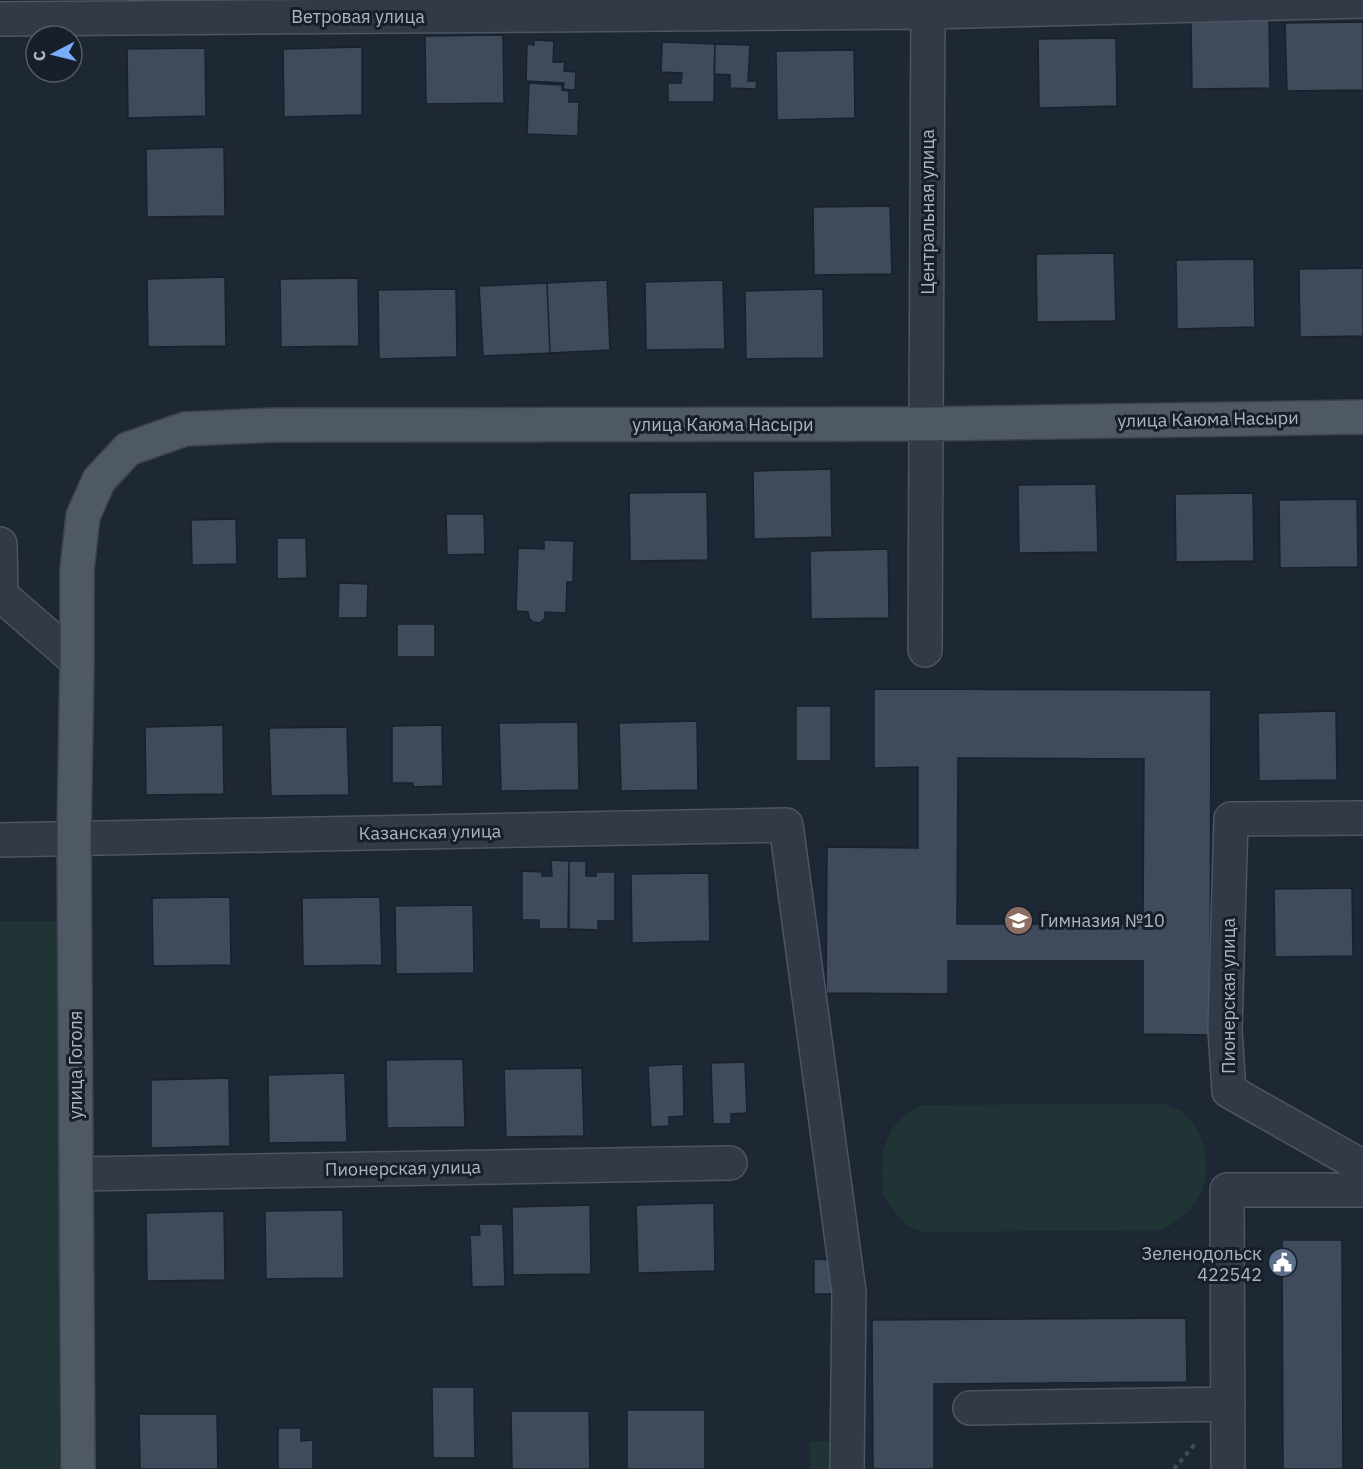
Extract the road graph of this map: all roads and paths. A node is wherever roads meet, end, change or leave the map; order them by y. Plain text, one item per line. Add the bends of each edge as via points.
1 (1363, 1) edge
2 (928, 6) edge
3 (0, 19) edge
4 (1363, 417) edge
5 (926, 424) junction
6 (99, 480) joint
7 (0, 544) edge
8 (925, 650) dead end
9 (77, 661) junction
10 (1363, 818) edge
11 (74, 838) junction
12 (0, 840) edge
13 (730, 1162) dead end
14 (1363, 1167) edge
15 (76, 1174) junction
16 (1363, 1190) edge
17 (1228, 1404) junction
18 (970, 1408) dead end
19 (78, 1469) edge
20 (848, 1469) edge
21 (1228, 1469) edge

1 - 2 street, Ветровая улица
2 - 3 street, Ветровая улица
2 - 5 street, Центральная улица
4 - 5 main road, улица Каюма Насыри
5 - 6 main road, улица Каюма Насыри via 275,425 185,429 128,449
5 - 8 street, Центральная улица
6 - 9 main road, улица Гоголя via 83,516 78,559
7 - 9 street via 1,595
9 - 11 main road, улица Гоголя
10 - 14 street, Пионерская улица via 1231,819 1226,1030 1229,1091
11 - 12 street, Казанская улица
11 - 15 main road, улица Гоголя
11 - 20 street, Казанская улица via 786,825 849,1292
13 - 15 street, Пионерская улица
15 - 19 main road, улица Гоголя
16 - 17 street via 1227,1190
17 - 18 street
17 - 21 street

